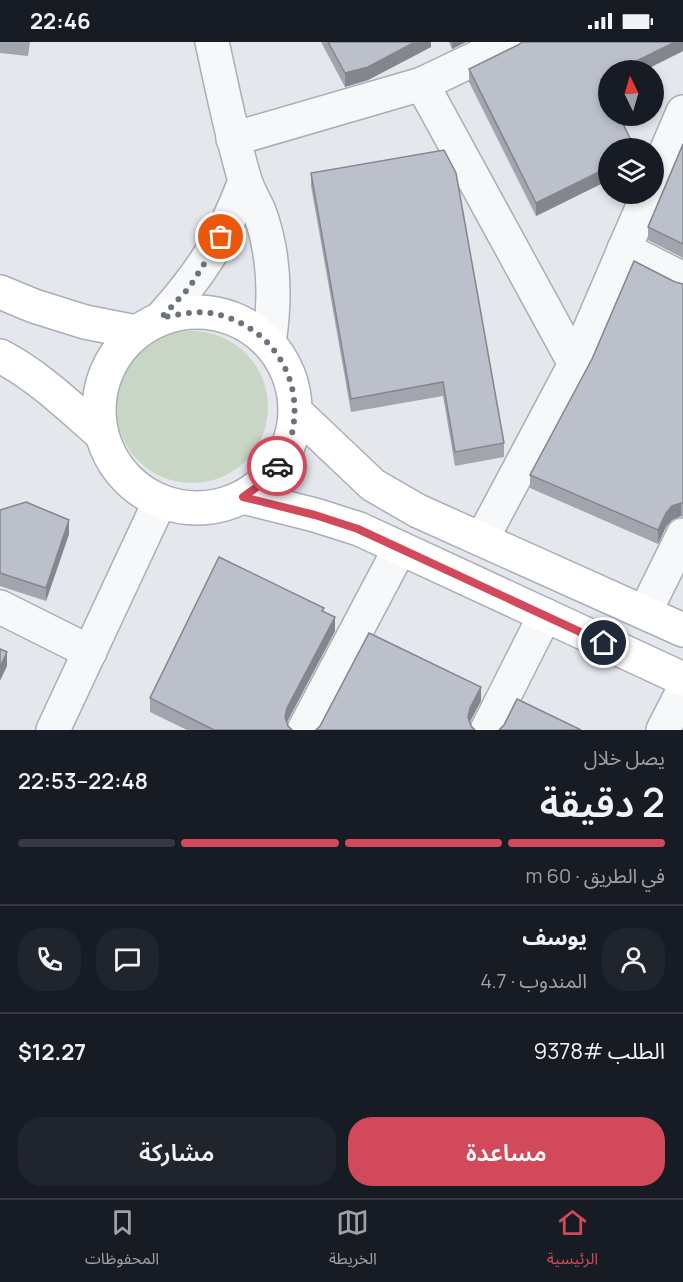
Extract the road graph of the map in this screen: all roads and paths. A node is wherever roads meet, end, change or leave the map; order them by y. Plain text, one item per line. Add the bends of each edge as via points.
1 (212, 42) edge
2 (510, 42) edge
3 (422, 84) junction
4 (683, 112) edge
5 (233, 139) junction
6 (664, 157) edge
7 (245, 181) junction
8 (644, 204) edge
9 (624, 249) junction
10 (683, 279) edge
11 (0, 292) edge
12 (149, 325) junction
13 (269, 343) junction
14 (0, 356) edge
15 (575, 364) junction
16 (296, 412) junction
17 (100, 433) junction
18 (243, 497) junction
19 (160, 501) junction
20 (683, 535) edge
21 (482, 538) junction
22 (400, 548) junction
23 (0, 607) edge
24 (645, 612) junction
25 (545, 615) junction
26 (683, 630) edge
27 (90, 652) junction
28 (683, 679) edge
29 (683, 691) edge
30 (53, 730) edge
31 (304, 730) edge
32 (487, 730) edge
33 (663, 730) edge

1 - 5 street
2 - 3 street
3 - 5 street
3 - 15 street
4 - 6 street
5 - 7 street
7 - 12 street via 212,254 189,288
7 - 13 street via 265,232 273,276 274,310
8 - 9 street
9 - 10 street
9 - 15 street
11 - 12 street via 85,322
12 - 13 street via 189,312 219,314 246,324
12 - 17 street via 117,352 103,378 98,405
13 - 16 street via 284,363 293,387
14 - 17 street via 61,398
15 - 21 street
16 - 18 street via 281,462 264,482
16 - 21 street via 374,486 418,511
17 - 19 street via 112,462 133,486
18 - 19 street via 216,506 187,508
18 - 22 street via 315,515
19 - 27 street
20 - 24 street
21 - 24 street
22 - 25 street
22 - 31 street
23 - 27 street
24 - 26 street
25 - 28 street
25 - 32 street
27 - 30 street
29 - 33 street

